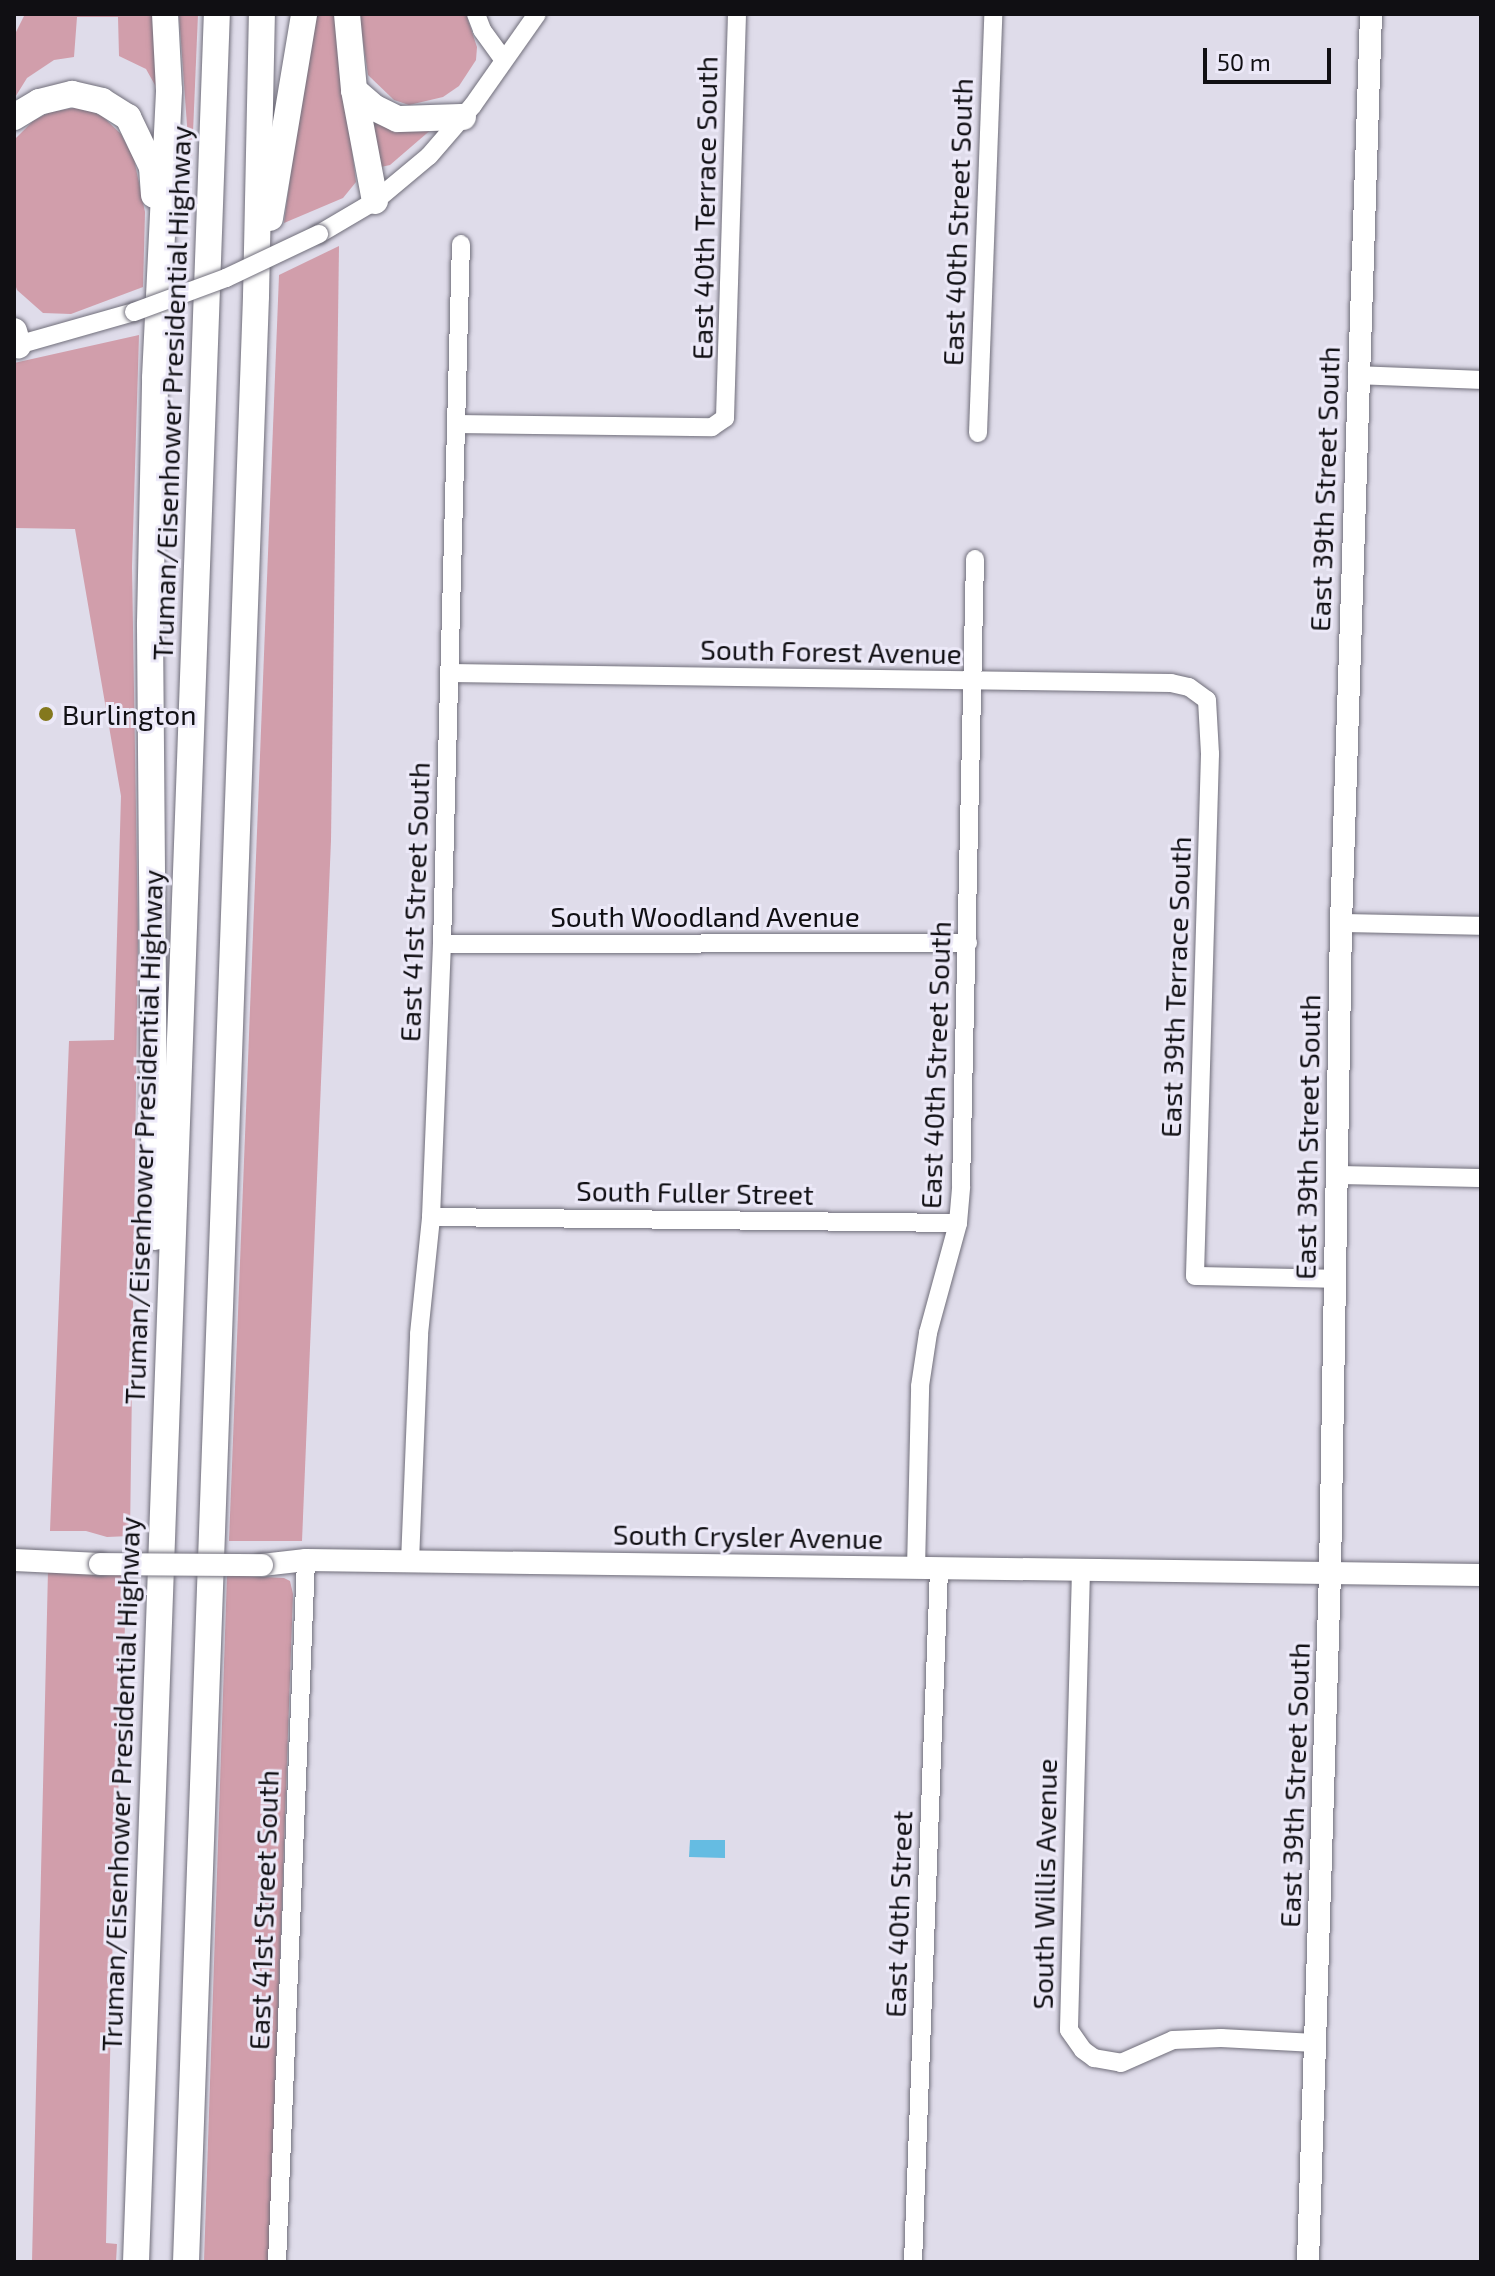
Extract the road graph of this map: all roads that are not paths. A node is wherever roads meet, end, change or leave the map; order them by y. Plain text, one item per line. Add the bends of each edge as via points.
1 (165, 14) edge
2 (217, 14) edge
3 (262, 14) edge
4 (304, 14) edge
5 (347, 14) edge
6 (476, 14) edge
7 (537, 14) edge
8 (737, 14) edge
9 (993, 14) edge
10 (1371, 14) edge
11 (503, 59) junction
12 (354, 90) junction
13 (14, 117) edge
14 (463, 117) junction
15 (375, 201) junction
16 (461, 244) dead end
17 (160, 259) junction
18 (256, 296) junction
19 (15, 341) edge
20 (1357, 375) junction
21 (1481, 380) edge
22 (456, 424) junction
23 (978, 433) dead end
24 (975, 559) dead end
25 (450, 673) junction
26 (972, 681) junction
27 (1207, 700) joint
28 (1341, 923) junction
29 (1481, 926) edge
30 (968, 943) junction
31 (442, 944) junction
32 (1337, 1175) junction
33 (1481, 1178) edge
34 (431, 1217) junction
35 (958, 1223) junction
36 (1335, 1279) junction
37 (162, 1480) junction
38 (14, 1560) edge
39 (306, 1560) junction
40 (410, 1562) junction
41 (916, 1569) junction
42 (939, 1569) junction
43 (1081, 1570) junction
44 (1330, 1573) junction
45 (1481, 1575) edge
46 (1315, 2043) junction
47 (136, 2262) edge
48 (186, 2262) edge
49 (277, 2262) edge
50 (913, 2262) edge
51 (1308, 2262) edge

1 - 17 highway via 169,90
2 - 37 highway, Truman/Eisenhower Presidential Highway
3 - 18 highway
4 - 18 highway
5 - 12 highway
6 - 11 street
7 - 11 street
8 - 22 street, East 40th Terrace South via 725,418 712,427
9 - 23 street, East 40th Street South
10 - 20 main road, East 39th Street South
11 - 14 street
12 - 14 highway via 398,119
12 - 15 highway
13 - 17 highway via 39,102 72,94 102,101 128,117 152,167
14 - 15 street via 429,156
15 - 19 street, bridge via 226,278 134,312
16 - 22 street, East 41st Street South
17 - 37 highway via 150,639
18 - 48 highway
20 - 21 street
20 - 28 main road, East 39th Street South
22 - 25 street, East 41st Street South
24 - 26 street, East 40th Street South
25 - 26 street, South Forest Avenue
25 - 31 street, East 41st Street South
26 - 27 street, South Forest Avenue via 1171,683 1189,687
26 - 30 street, East 40th Street South
27 - 36 street, East 39th Terrace South via 1210,754 1195,1276
28 - 29 street
28 - 32 main road, East 39th Street South
30 - 31 street, South Woodland Avenue
30 - 35 street, East 40th Street South
31 - 34 street, East 41st Street South
32 - 33 street
32 - 36 main road, East 39th Street South
34 - 35 street, South Fuller Street
34 - 40 street, East 41st Street South via 419,1334
35 - 41 street, East 40th Street South via 928,1333 920,1386
36 - 44 main road, East 39th Street South
37 - 47 highway, Truman/Eisenhower Presidential Highway
38 - 39 main road, South Crysler Avenue, bridge via 262,1565
39 - 40 main road, South Crysler Avenue
39 - 49 street, East 41st Street South
40 - 41 main road, South Crysler Avenue
41 - 42 main road, South Crysler Avenue
42 - 43 main road, South Crysler Avenue
42 - 50 street, East 40th Street
43 - 44 main road, South Crysler Avenue
43 - 46 street, South Willis Avenue via 1069,2030 1079,2048 1094,2058 1121,2063 1173,2040
44 - 45 main road, South Crysler Avenue
44 - 46 main road, East 39th Street South
46 - 51 main road, East 39th Street South

